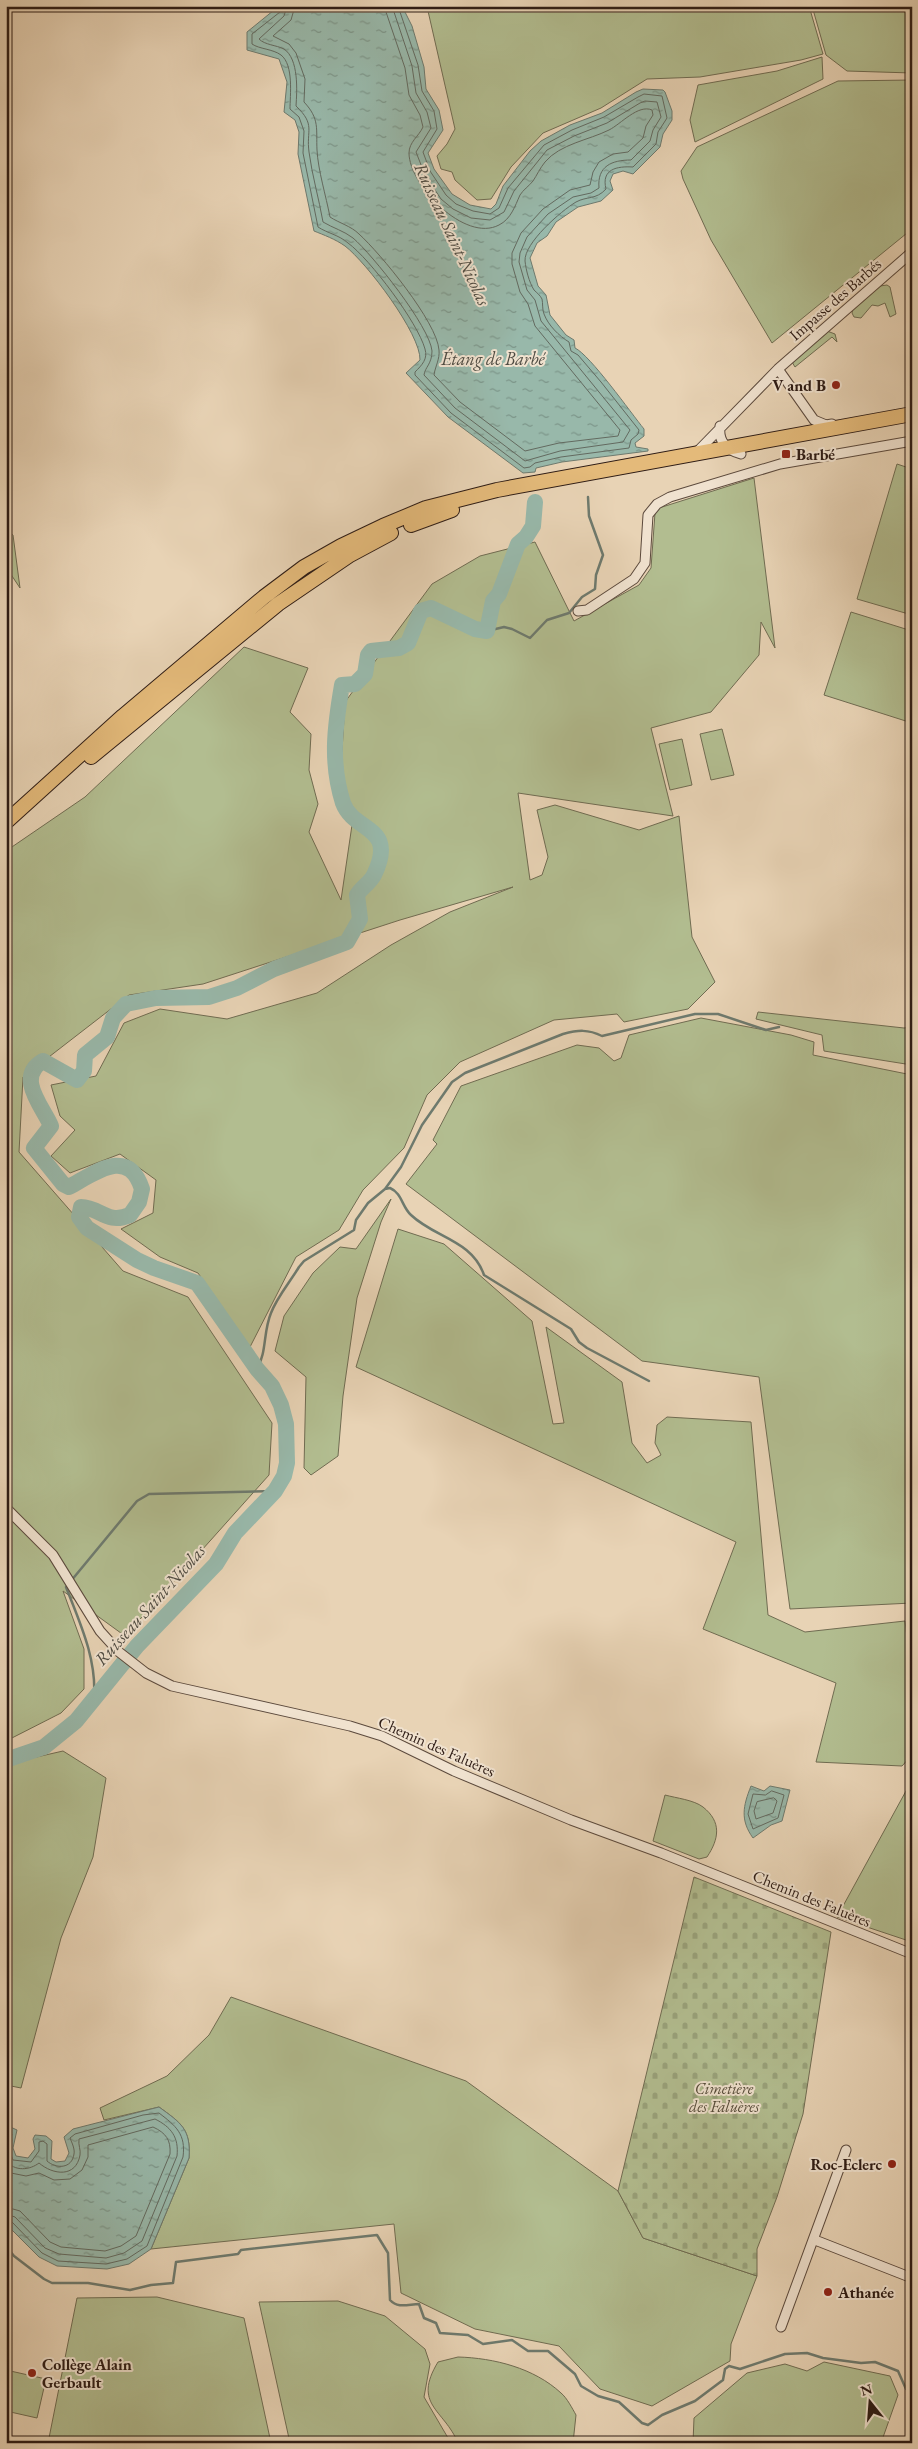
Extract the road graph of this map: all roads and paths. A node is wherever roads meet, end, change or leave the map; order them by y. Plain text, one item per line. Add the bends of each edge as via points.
1 (912, 252) edge
2 (778, 369) junction
3 (912, 414) edge
4 (912, 421) edge
5 (720, 426) junction
6 (912, 441) edge
7 (728, 448) junction
8 (741, 454) junction
9 (694, 455) junction
10 (578, 610) dead end
11 (6, 824) edge
12 (6, 1508) edge
13 (912, 1954) edge
14 (846, 2150) dead end
15 (815, 2240) junction
16 (912, 2278) edge
17 (781, 2327) dead end

1 - 2 street, Impasse des Barbés
2 - 3 street via 817,422 826,425
2 - 5 street, Impasse des Barbés
3 - 7 main road
4 - 8 main road
5 - 7 street via 720,439
5 - 9 street, Impasse des Barbés
6 - 10 street via 780,464 657,504 648,516 645,563 634,579 587,610
7 - 8 street
7 - 9 main road
8 - 11 main road via 492,499 426,518 383,536 313,578 278,604
9 - 11 main road via 466,496 426,508 341,546 304,567 264,597 123,716
12 - 13 street, Chemin des Faluères via 53,1556 100,1631 119,1652 146,1673 172,1686 382,1736 454,1771 571,1820
14 - 15 street
15 - 16 street
15 - 17 street

